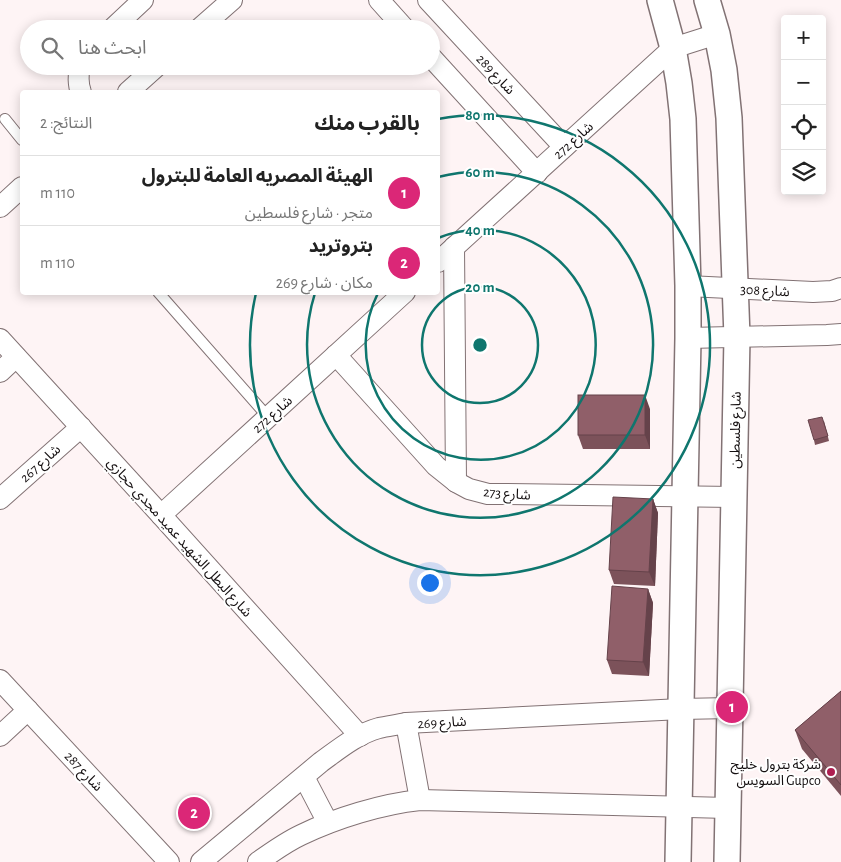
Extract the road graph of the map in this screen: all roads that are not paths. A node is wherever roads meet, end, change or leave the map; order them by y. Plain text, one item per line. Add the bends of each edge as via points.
1 (143, 0) edge
2 (232, 0) edge
3 (379, 0) edge
4 (428, 0) edge
5 (660, 0) edge
6 (706, 0) edge
7 (122, 20) edge
8 (209, 20) edge
9 (398, 20) edge
10 (717, 34) junction
11 (673, 48) junction
12 (440, 67) edge
13 (78, 75) edge
14 (147, 75) edge
15 (80, 90) edge
16 (130, 90) edge
17 (4, 119) dead end
18 (20, 138) edge
19 (564, 147) junction
20 (537, 172) junction
21 (20, 189) edge
22 (0, 207) edge
23 (454, 247) junction
24 (440, 260) edge
25 (688, 286) junction
26 (735, 288) junction
27 (841, 288) edge
28 (161, 295) edge
29 (402, 295) edge
30 (841, 334) edge
31 (737, 337) junction
32 (688, 338) junction
33 (0, 339) edge
34 (336, 355) junction
35 (16, 357) junction
36 (0, 372) edge
37 (268, 418) junction
38 (81, 428) junction
39 (456, 482) junction
40 (685, 496) junction
41 (734, 496) junction
42 (0, 500) edge
43 (161, 515) junction
44 (0, 680) edge
45 (730, 708) junction
46 (681, 709) junction
47 (28, 710) junction
48 (406, 724) junction
49 (0, 736) edge
50 (360, 736) junction
51 (304, 777) junction
52 (420, 800) junction
53 (679, 806) junction
54 (728, 808) junction
55 (328, 823) junction
56 (169, 862) edge
57 (201, 862) edge
58 (258, 862) edge
59 (678, 862) edge
60 (727, 862) edge

1 - 7 street
2 - 8 street
3 - 9 street
4 - 19 street, شارع 289
5 - 11 street
6 - 10 street, شارع فلسطين
10 - 11 street, شارع 272
10 - 26 street, شارع فلسطين via 730,118
11 - 19 street, شارع 272
11 - 25 street via 682,119
12 - 20 street
13 - 15 street
14 - 16 street
17 - 18 lane
19 - 20 street, شارع 272
20 - 23 street, شارع 272
21 - 22 street
23 - 24 street, شارع 272
23 - 39 street
25 - 26 street, شارع 308
25 - 32 street
26 - 27 street, شارع 308 via 813,292
26 - 31 street, شارع فلسطين
28 - 37 lane
29 - 34 street, شارع 272
30 - 31 street
31 - 32 street
31 - 41 street, شارع فلسطين
32 - 40 street
33 - 35 street, شارع البطل الشهيد عميد مجدي حجازي
34 - 37 street, شارع 272
34 - 39 street, شارع 273 via 436,466
35 - 36 street
35 - 38 street, شارع البطل الشهيد عميد مجدي حجازي
37 - 43 street, شارع 272
38 - 42 street, شارع 267
38 - 43 street, شارع البطل الشهيد عميد مجدي حجازي
39 - 40 street, شارع 273 via 488,494
40 - 41 street, شارع 273
40 - 46 street
41 - 45 street, شارع فلسطين
43 - 50 street, شارع البطل الشهيد عميد مجدي حجازي
44 - 47 street, شارع 287
45 - 46 street, شارع 269
45 - 54 street, شارع فلسطين
46 - 48 street, شارع 269
46 - 53 street
47 - 49 street
47 - 56 street, شارع 287
48 - 50 street, شارع 269 via 378,728
48 - 52 street
50 - 51 street, شارع 269
51 - 55 street
51 - 57 street, شارع 269
52 - 53 street
52 - 55 street via 398,802
53 - 54 street
53 - 59 street
54 - 60 street, شارع فلسطين
55 - 58 street via 300,835

